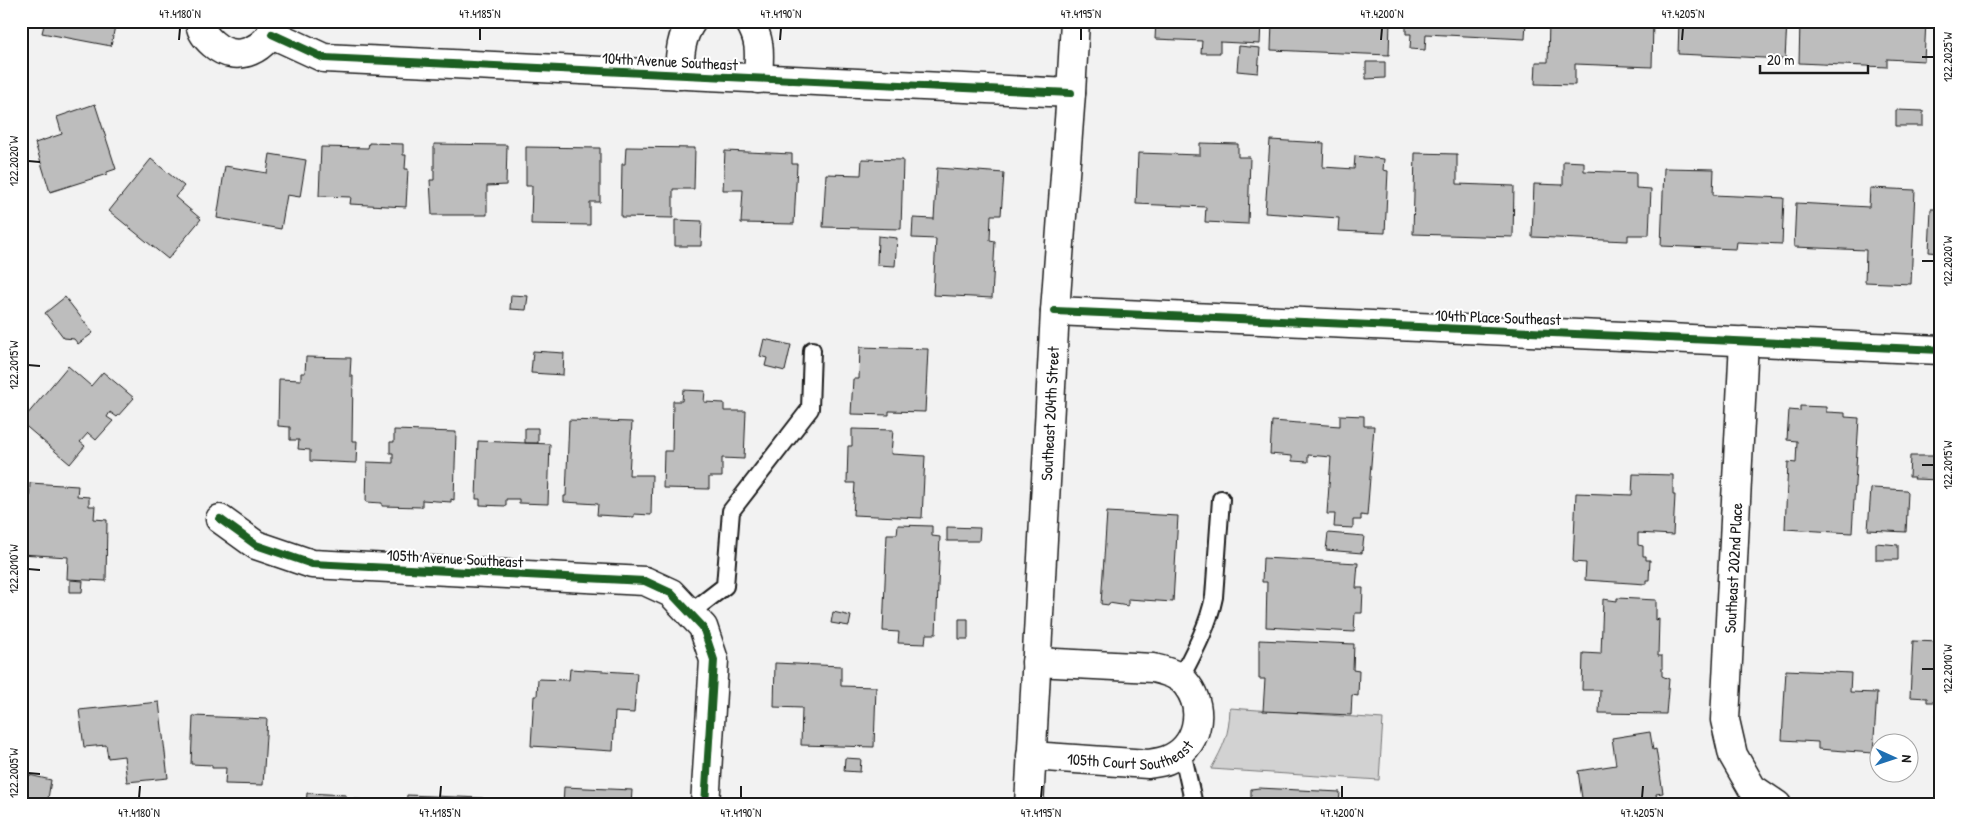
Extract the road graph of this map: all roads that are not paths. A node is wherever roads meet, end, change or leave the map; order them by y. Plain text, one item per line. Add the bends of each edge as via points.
1 (200, 21) edge
2 (692, 21) edge
3 (749, 21) edge
4 (1075, 21) edge
5 (274, 28) edge
6 (679, 75) junction
7 (758, 79) junction
8 (1071, 93) junction
9 (1055, 311) junction
10 (1744, 341) junction
11 (812, 350) dead end
12 (1941, 350) edge
13 (1221, 499) dead end
14 (220, 519) dead end
15 (690, 613) junction
16 (1036, 662) junction
17 (1180, 679) junction
18 (1182, 751) junction
19 (1031, 756) junction
20 (705, 805) edge
21 (1029, 805) edge
22 (1194, 805) edge
23 (1777, 805) edge

1 - 5 street, 104th Avenue Southeast via 207,39 218,49 233,54 248,52 262,45
2 - 6 street, 104th Avenue Southeast via 684,32
3 - 7 street, 104th Avenue Southeast via 757,35
4 - 8 street, Southeast 204th Street
5 - 6 street, 104th Avenue Southeast via 324,58
6 - 7 street, 104th Avenue Southeast
7 - 8 street, 104th Avenue Southeast
8 - 9 street, Southeast 204th Street
9 - 10 street, 104th Place Southeast
9 - 16 street, Southeast 204th Street
10 - 12 street, 104th Place Southeast
10 - 23 street, Southeast 202nd Place via 1725,720 1733,755 1752,788
11 - 15 lane via 810,409 731,511 725,586
13 - 17 lane via 1211,613 1202,639
14 - 15 street, 105th Avenue Southeast via 256,545 312,564 645,581 671,593
15 - 20 street, 105th Avenue Southeast via 703,627 714,660
16 - 17 street, 105th Court Southeast via 1152,668 1171,672
16 - 19 street, Southeast 204th Street
17 - 18 street, 105th Court Southeast via 1195,699 1198,718 1194,736
18 - 19 street, 105th Court Southeast via 1167,760 1148,764
18 - 22 lane
19 - 21 street, Southeast 204th Street

